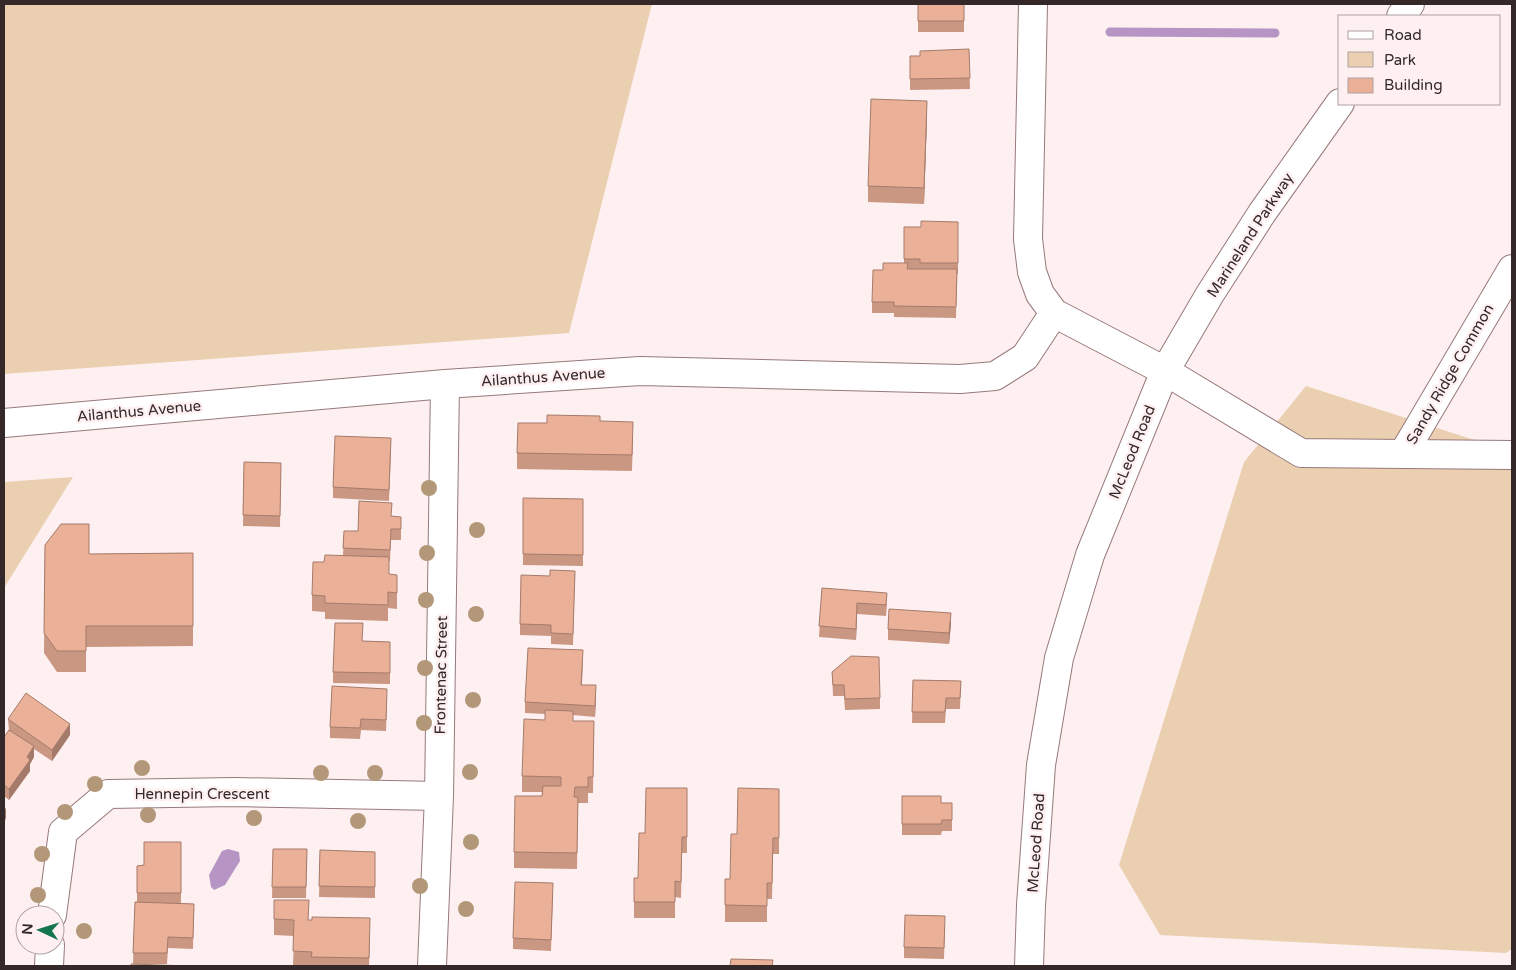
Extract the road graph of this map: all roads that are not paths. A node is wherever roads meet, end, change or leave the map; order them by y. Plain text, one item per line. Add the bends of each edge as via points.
1 (1032, 4) edge
2 (1410, 4) edge
3 (1402, 15) edge
4 (1339, 105) edge
5 (1512, 269) edge
6 (1054, 313) junction
7 (1165, 371) junction
8 (445, 384) junction
9 (4, 423) edge
10 (1403, 454) junction
11 (1512, 455) edge
12 (439, 796) junction
13 (53, 905) edge
14 (432, 966) edge
15 (1029, 966) edge

1 - 6 street via 1028,239 1032,272 1040,294
2 - 3 street
4 - 7 street, Marineland Parkway via 1262,213
5 - 10 street, Sandy Ridge Common
6 - 7 street
6 - 8 street, Ailanthus Avenue via 1025,357 995,376 960,379 640,371
7 - 10 street, Sandy Ridge Common via 1302,453
7 - 15 street, McLeod Road via 1090,555 1059,658 1041,765
8 - 9 street, Ailanthus Avenue
8 - 12 street, Frontenac Street
10 - 11 street, Sandy Ridge Common
12 - 13 street, Hennepin Crescent via 235,792 108,794 63,832
12 - 14 street, Frontenac Street

